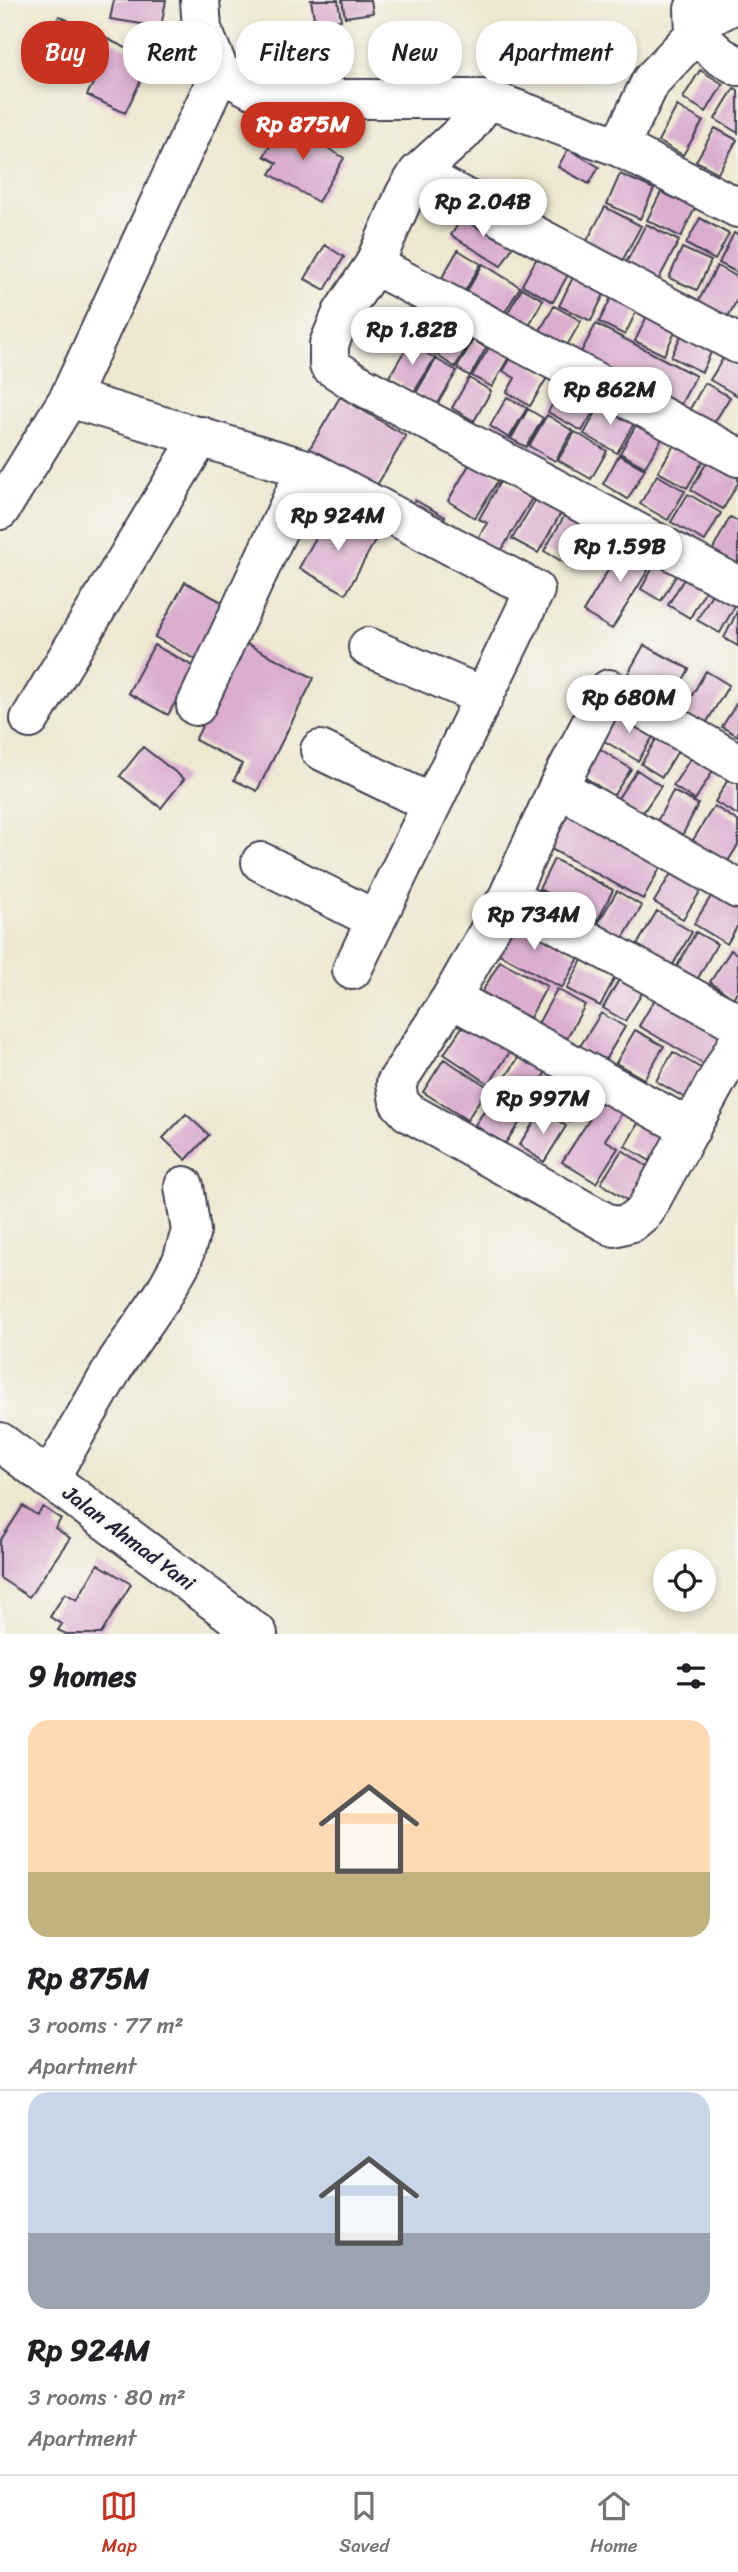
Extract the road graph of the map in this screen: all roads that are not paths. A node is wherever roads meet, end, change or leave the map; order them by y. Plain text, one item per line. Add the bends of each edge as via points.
1 (200, 0) edge
2 (738, 2) edge
3 (694, 16) edge
4 (201, 21) edge
5 (738, 66) edge
6 (222, 73) edge
7 (214, 84) edge
8 (488, 99) junction
9 (619, 147) junction
10 (418, 173) junction
11 (738, 208) edge
12 (374, 265) junction
13 (738, 344) edge
14 (69, 398) junction
15 (201, 436) junction
16 (738, 457) edge
17 (306, 469) junction
18 (0, 510) edge
19 (738, 586) edge
20 (368, 647) dead end
21 (484, 697) junction
22 (196, 706) dead end
23 (30, 719) dead end
24 (320, 750) dead end
25 (738, 763) edge
26 (558, 787) junction
27 (432, 804) junction
28 (261, 862) dead end
29 (738, 889) edge
30 (508, 897) junction
31 (376, 920) junction
32 (352, 971) dead end
33 (451, 998) junction
34 (738, 1023) edge
35 (738, 1042) edge
36 (691, 1129) junction
37 (184, 1186) dead end
38 (0, 1442) edge
39 (49, 1479) junction
40 (258, 1634) edge

1 - 4 street
2 - 3 street via 712,16
3 - 5 street via 720,55
3 - 9 street via 651,81
6 - 8 street via 252,89 333,99
7 - 14 street
8 - 9 street
8 - 10 street via 463,132
9 - 11 street
10 - 12 street
10 - 13 street
12 - 16 street
12 - 19 street via 342,313 329,344 329,365
14 - 15 street
14 - 18 street
15 - 17 street
15 - 23 street
17 - 21 street via 535,590
17 - 22 street
20 - 21 street
21 - 27 street
24 - 27 street
25 - 26 street via 609,689
26 - 29 street
26 - 30 street
27 - 31 street
28 - 31 street
30 - 33 street
30 - 34 street
31 - 32 street
33 - 36 street
33 - 36 street via 396,1083 399,1102 408,1112 614,1227 632,1222 645,1211
35 - 36 street
37 - 39 street via 191,1231 182,1261
38 - 39 street, Jalan Ahmad Yani
39 - 40 street, Jalan Ahmad Yani

